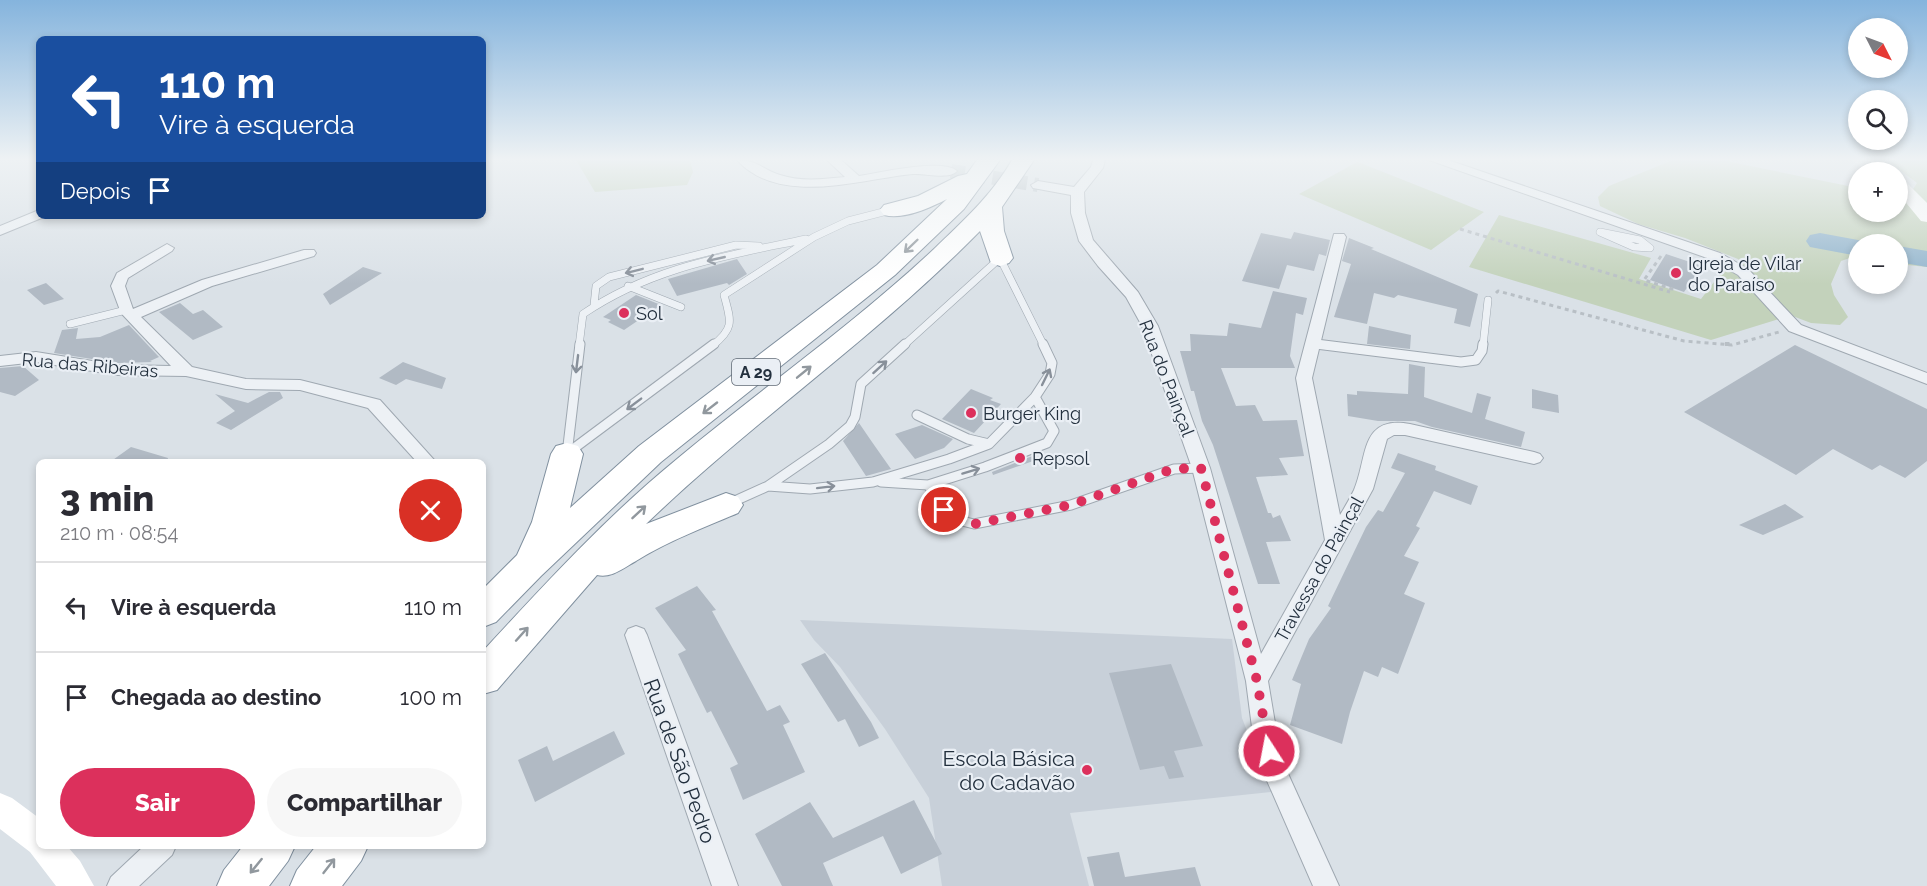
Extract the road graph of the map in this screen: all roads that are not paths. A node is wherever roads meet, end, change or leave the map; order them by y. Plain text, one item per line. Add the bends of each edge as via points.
1 (925, 201) edge
2 (957, 201) edge
3 (993, 201) edge
4 (1077, 201) edge
5 (1541, 201) edge
6 (1915, 201) edge
7 (990, 205) junction
8 (892, 210) joint
9 (36, 215) edge
10 (1927, 217) edge
11 (1605, 226) junction
12 (0, 231) edge
13 (814, 237) junction
14 (1339, 237) dead end
15 (773, 246) junction
16 (167, 248) dead end
17 (1650, 248) road end
18 (309, 253) dead end
19 (1000, 258) junction
20 (628, 286) junction
21 (1488, 300) road end
22 (594, 305) junction
23 (681, 308) dead end
24 (129, 312) junction
25 (70, 324) dead end
26 (1313, 344) junction
27 (0, 361) edge
28 (186, 371) junction
29 (1927, 379) edge
30 (1035, 397) junction
31 (917, 415) dead end
32 (989, 444) junction
33 (567, 454) junction
34 (1534, 458) dead end
35 (424, 459) edge
36 (1201, 468) junction
37 (873, 482) junction
38 (928, 485) junction
39 (768, 486) junction
40 (726, 506) joint
41 (1335, 540) junction
42 (528, 566) junction
43 (568, 583) junction
44 (486, 609) edge
45 (636, 635) dead end
46 (486, 675) edge
47 (1257, 681) junction
48 (0, 808) edge
49 (36, 837) edge
50 (48, 849) edge
51 (160, 849) edge
52 (270, 849) edge
53 (343, 849) edge
54 (76, 886) edge
55 (120, 886) edge
56 (240, 886) edge
57 (313, 886) edge
58 (725, 886) edge
59 (1326, 886) edge

1 - 8 highway
2 -> 42 highway, A 29 via 886,270 650,454
3 - 7 highway, A 29
4 - 36 street, Rua do Painçal via 1086,240 1133,295 1150,326
5 - 11 street
6 - 10 main road
7 - 19 highway
43 -> 7 highway, A 29 via 687,468 917,281
8 - 13 lane via 848,221
9 - 12 street
11 - 17 lane via 1634,247
11 - 29 street via 1703,251 1736,266 1795,328
13 - 15 lane
13 -> 33 lane via 724,295 731,323 725,336
14 - 26 street
15 -> 20 lane via 710,260
15 -> 22 lane via 736,244 609,277 596,286
16 - 24 street, Rua das Ribeiras via 119,279
18 - 24 street via 207,283
30 -> 19 lane via 1050,374 1052,363
39 -> 19 lane via 830,444 849,426 855,417 861,384
20 - 22 lane
20 - 23 lane
21 - 26 lane via 1482,351 1476,360 1461,362
22 -> 33 lane via 584,314
24 - 25 lane
24 - 28 street, Rua das Ribeiras
26 - 41 street via 1304,378
27 - 28 street, Rua das Ribeiras via 36,357 117,370
28 - 35 street via 246,384 300,385 374,404
30 - 32 lane
38 -> 30 lane via 1047,443 1054,431
31 - 32 lane via 968,439
32 - 37 lane
33 - 42 highway via 549,522
34 - 41 street, Travessa do Painçal via 1391,428 1377,438 1364,489
36 - 38 lane via 1173,469 1071,505 974,524 954,519
36 - 47 street, Rua do Painçal
37 - 38 lane
39 -> 37 lane via 810,489
39 - 40 lane
40 - 43 highway via 648,537
41 - 47 street, Travessa do Painçal
42 - 44 highway, A 29
46 -> 43 highway, A 29
45 - 58 street, Rua de São Pedro
47 - 59 street, Rua do Painçal via 1273,767
48 - 49 main road
50 - 54 main road
51 - 55 street
52 -> 56 highway
57 -> 53 highway

